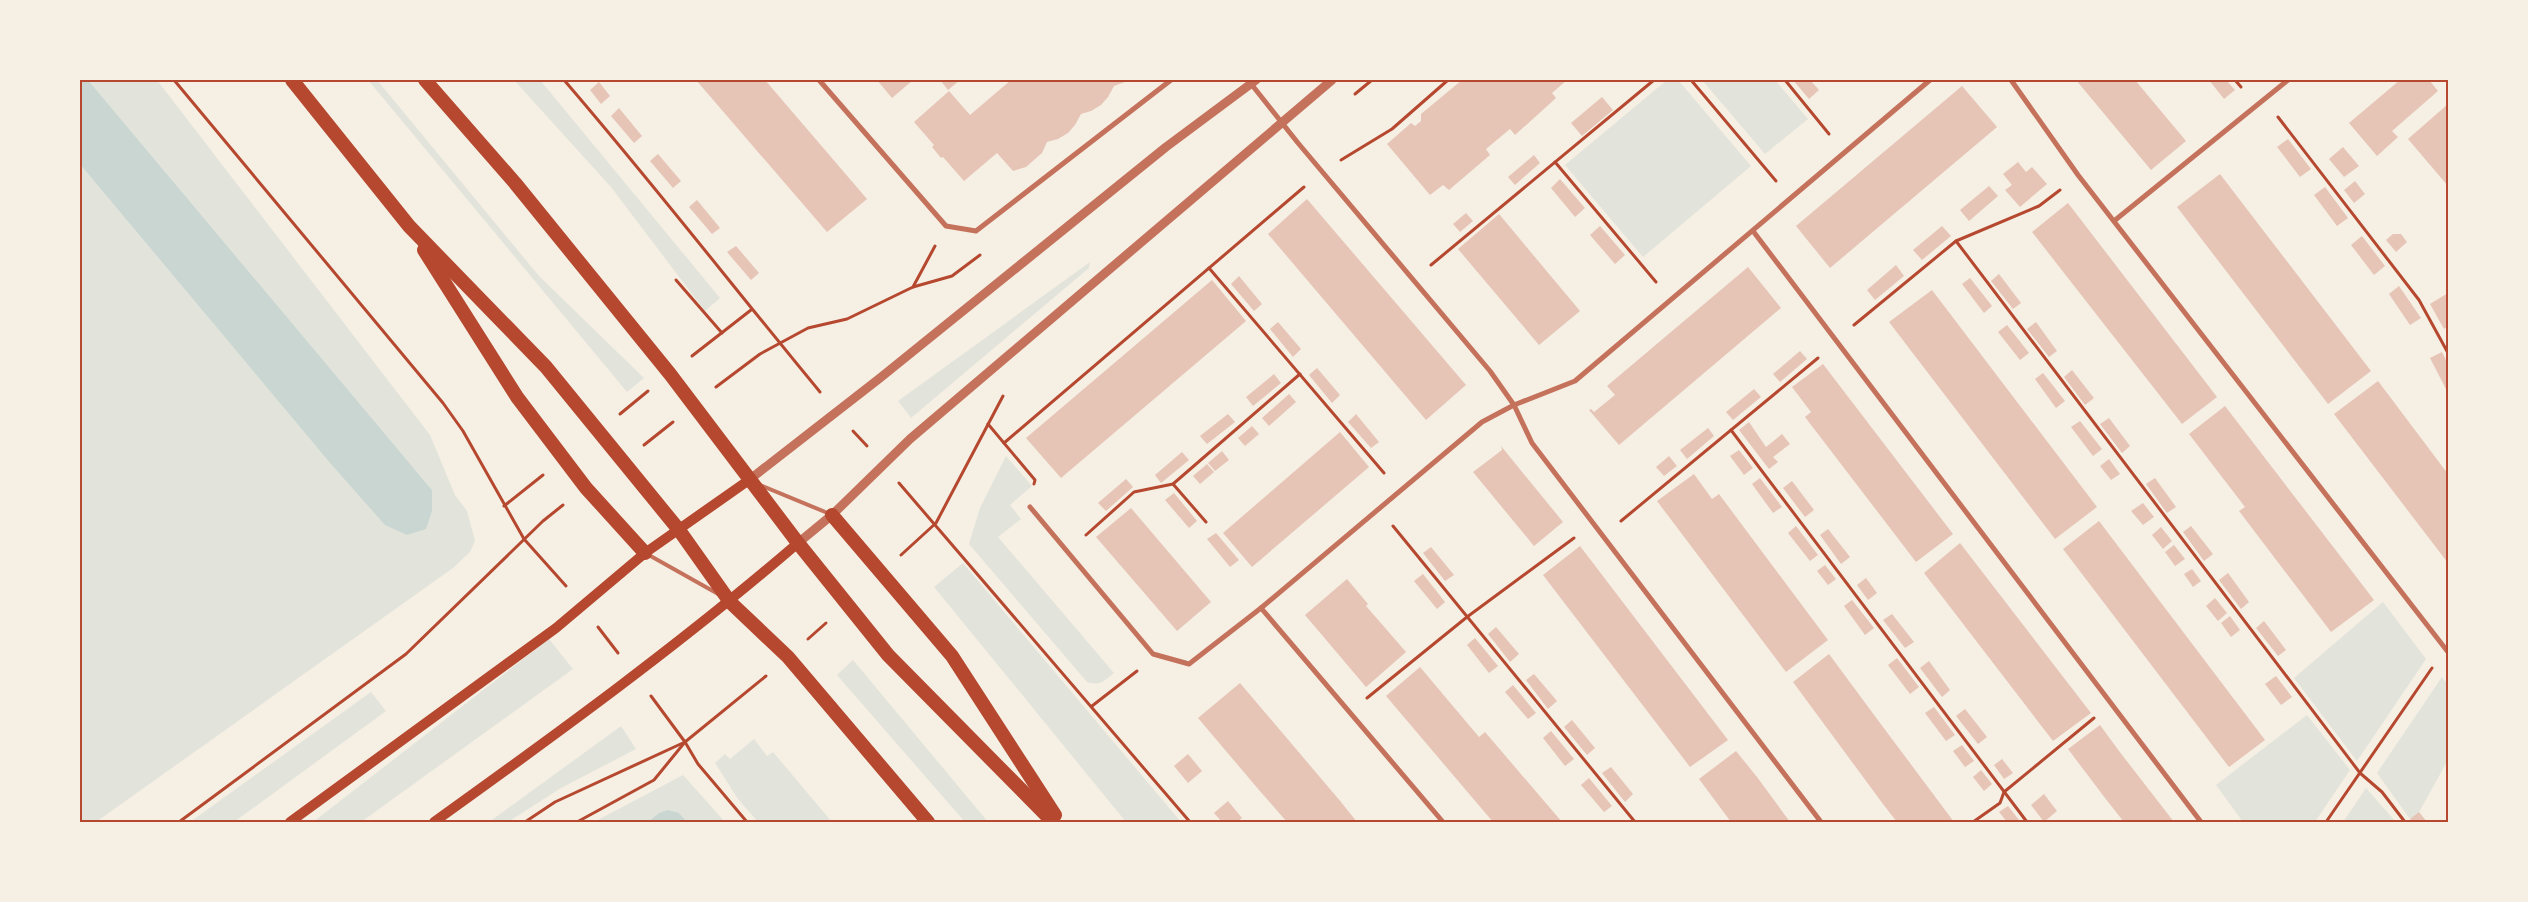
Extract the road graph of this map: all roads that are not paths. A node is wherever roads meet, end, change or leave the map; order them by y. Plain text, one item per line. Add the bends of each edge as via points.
1 (292, 80) edge
2 (425, 80) edge
3 (819, 80) edge
4 (1171, 80) edge
5 (1332, 80) edge
6 (1930, 80) edge
7 (2011, 80) edge
8 (2288, 80) edge
9 (1252, 81) edge
10 (1281, 122) junction
11 (2114, 221) junction
12 (409, 226) junction
13 (1753, 231) junction
14 (1514, 405) junction
15 (749, 480) junction
16 (1030, 507) road end
17 (832, 514) junction
18 (679, 530) junction
19 (798, 543) junction
20 (646, 553) junction
21 (730, 602) junction
22 (1261, 608) junction
23 (2447, 651) edge
24 (290, 822) edge
25 (434, 822) edge
26 (928, 822) edge
27 (1054, 822) edge
28 (1059, 822) edge
29 (1443, 822) edge
30 (1821, 822) edge
31 (2201, 822) edge

1 - 12 highway
2 - 15 highway via 516,183 670,374
3 - 4 street via 946,226 976,231
5 - 10 street
6 - 13 street
7 - 11 street
8 - 11 street
9 - 10 street
9 - 15 street
10 - 14 street via 1490,371
10 - 17 street via 883,464
11 - 23 street
12 - 18 highway via 546,367
12 - 20 highway via 517,398 586,488
13 - 14 street via 1575,381
13 - 31 street
14 - 22 street via 1482,422
14 - 30 street via 1532,443
15 - 17 lane
15 - 18 main road
15 - 19 highway
16 - 22 street via 1153,654 1190,664
17 - 19 street
17 - 28 highway via 952,656
18 - 20 main road
18 - 21 highway
19 - 21 main road
19 - 27 highway via 888,655
20 - 21 lane
20 - 24 main road via 582,608
21 - 25 main road via 636,675
21 - 26 highway via 788,657
22 - 29 street

